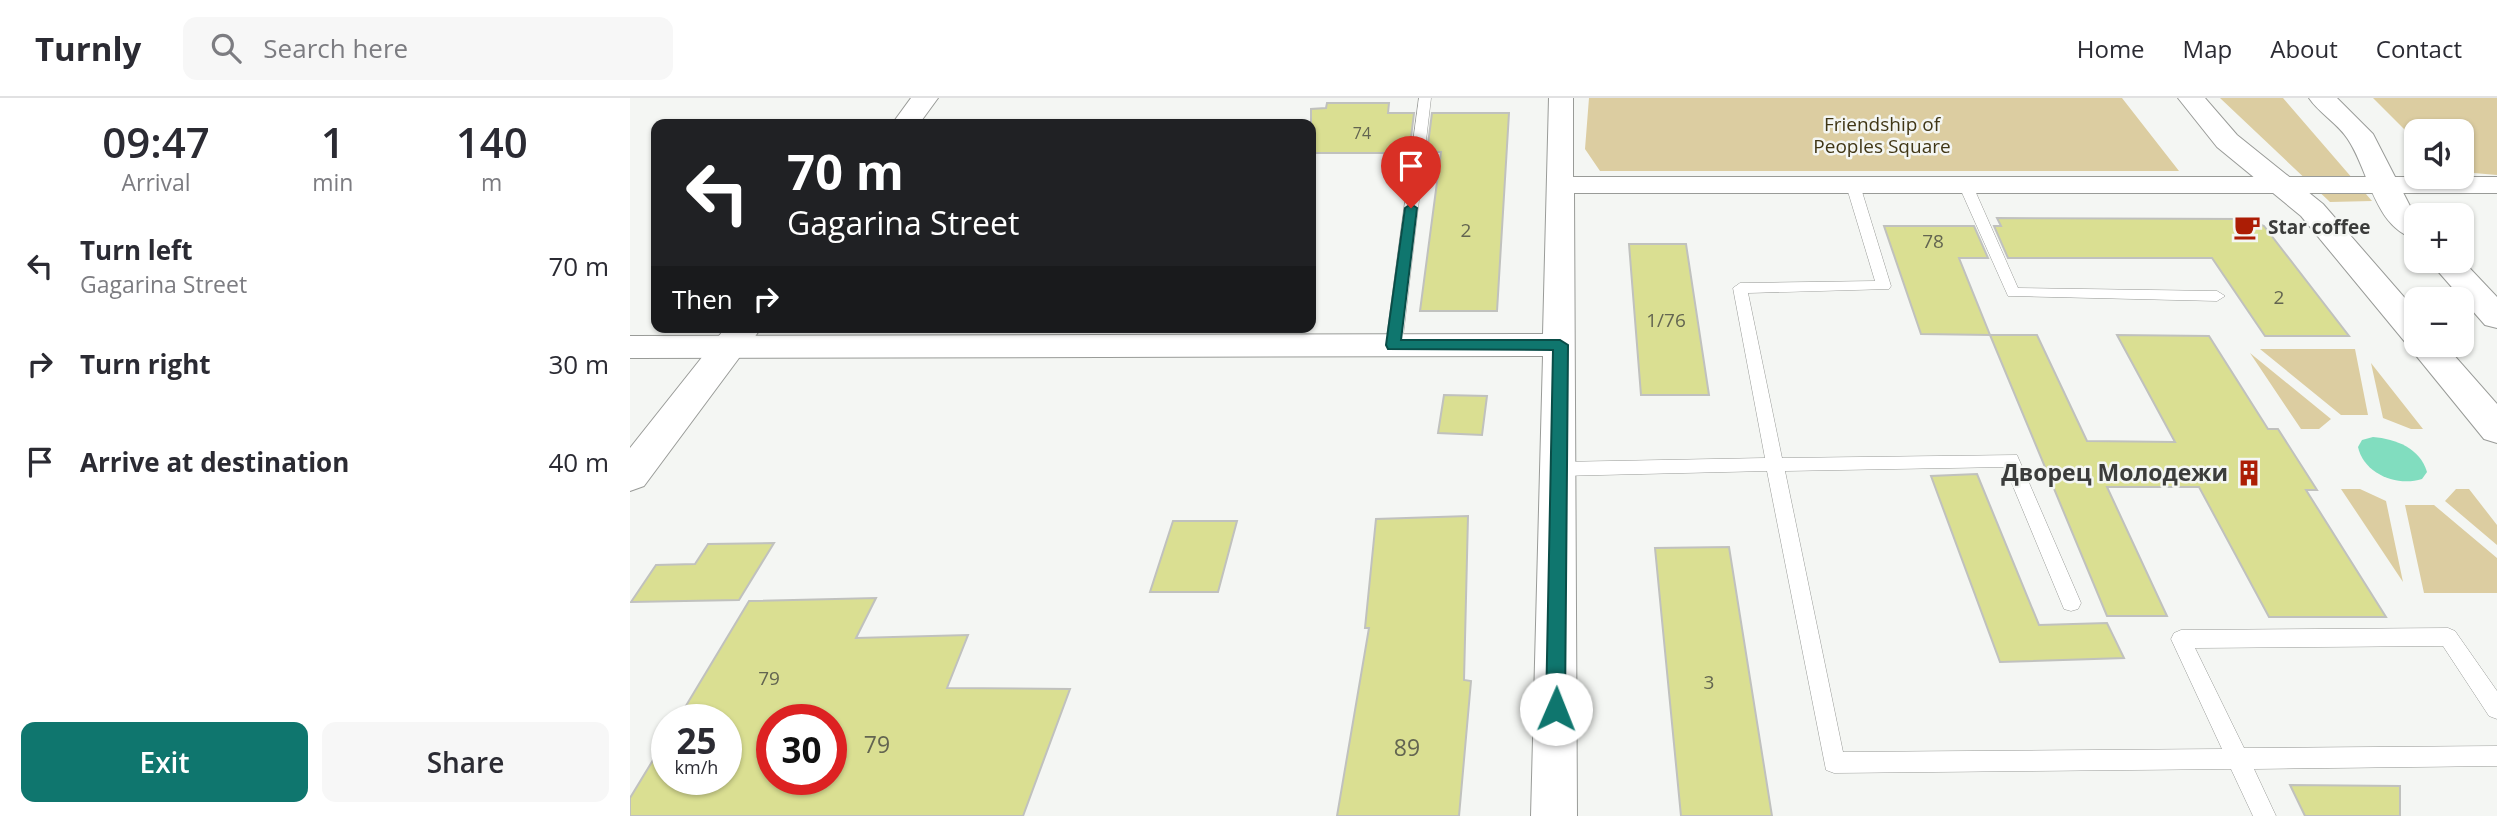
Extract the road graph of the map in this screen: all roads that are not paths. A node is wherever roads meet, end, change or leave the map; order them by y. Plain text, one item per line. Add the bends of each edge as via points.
1 (925, 98) edge
2 (1425, 98) edge
3 (1561, 98) edge
4 (2175, 98) edge
5 (2190, 98) edge
6 (2325, 100) edge
7 (909, 119) edge
8 (2227, 141) junction
9 (2385, 184) junction
10 (1562, 185) junction
11 (1853, 185) junction
12 (2497, 185) edge
13 (1966, 186) junction
14 (2284, 187) junction
15 (2404, 216) edge
16 (2456, 273) edge
17 (2217, 296) dead end
18 (2497, 317) edge
19 (2404, 319) edge
20 (738, 337) edge
21 (1394, 345) junction
22 (1560, 345) junction
23 (630, 346) edge
24 (2436, 357) edge
25 (2497, 429) edge
26 (1774, 465) junction
27 (1559, 469) junction
28 (630, 476) edge
29 (2071, 603) dead end
30 (2497, 709) edge
31 (2497, 756) edge
32 (2239, 761) junction
33 (1554, 816) edge
34 (2265, 816) edge

1 - 7 main road
2 - 21 lane
3 - 10 street
4 - 8 main road
5 - 8 main road
6 - 9 main road via 2359,134
8 - 14 main road
9 - 12 street
9 - 14 street
9 - 15 main road
10 - 11 street
10 - 22 street
11 - 13 street
11 - 26 lane via 1884,286 1740,288
13 - 14 street
13 - 17 lane via 2013,293
14 - 19 main road via 2312,210
16 - 18 main road
20 - 21 street
20 - 23 street
20 - 28 main road
21 - 22 street
22 - 27 street
24 - 25 main road
26 - 27 lane
26 - 29 lane via 2011,460
26 - 32 lane via 1834,763
27 - 33 street
30 - 32 lane via 2448,637 2181,639
31 - 32 lane
32 - 34 lane

